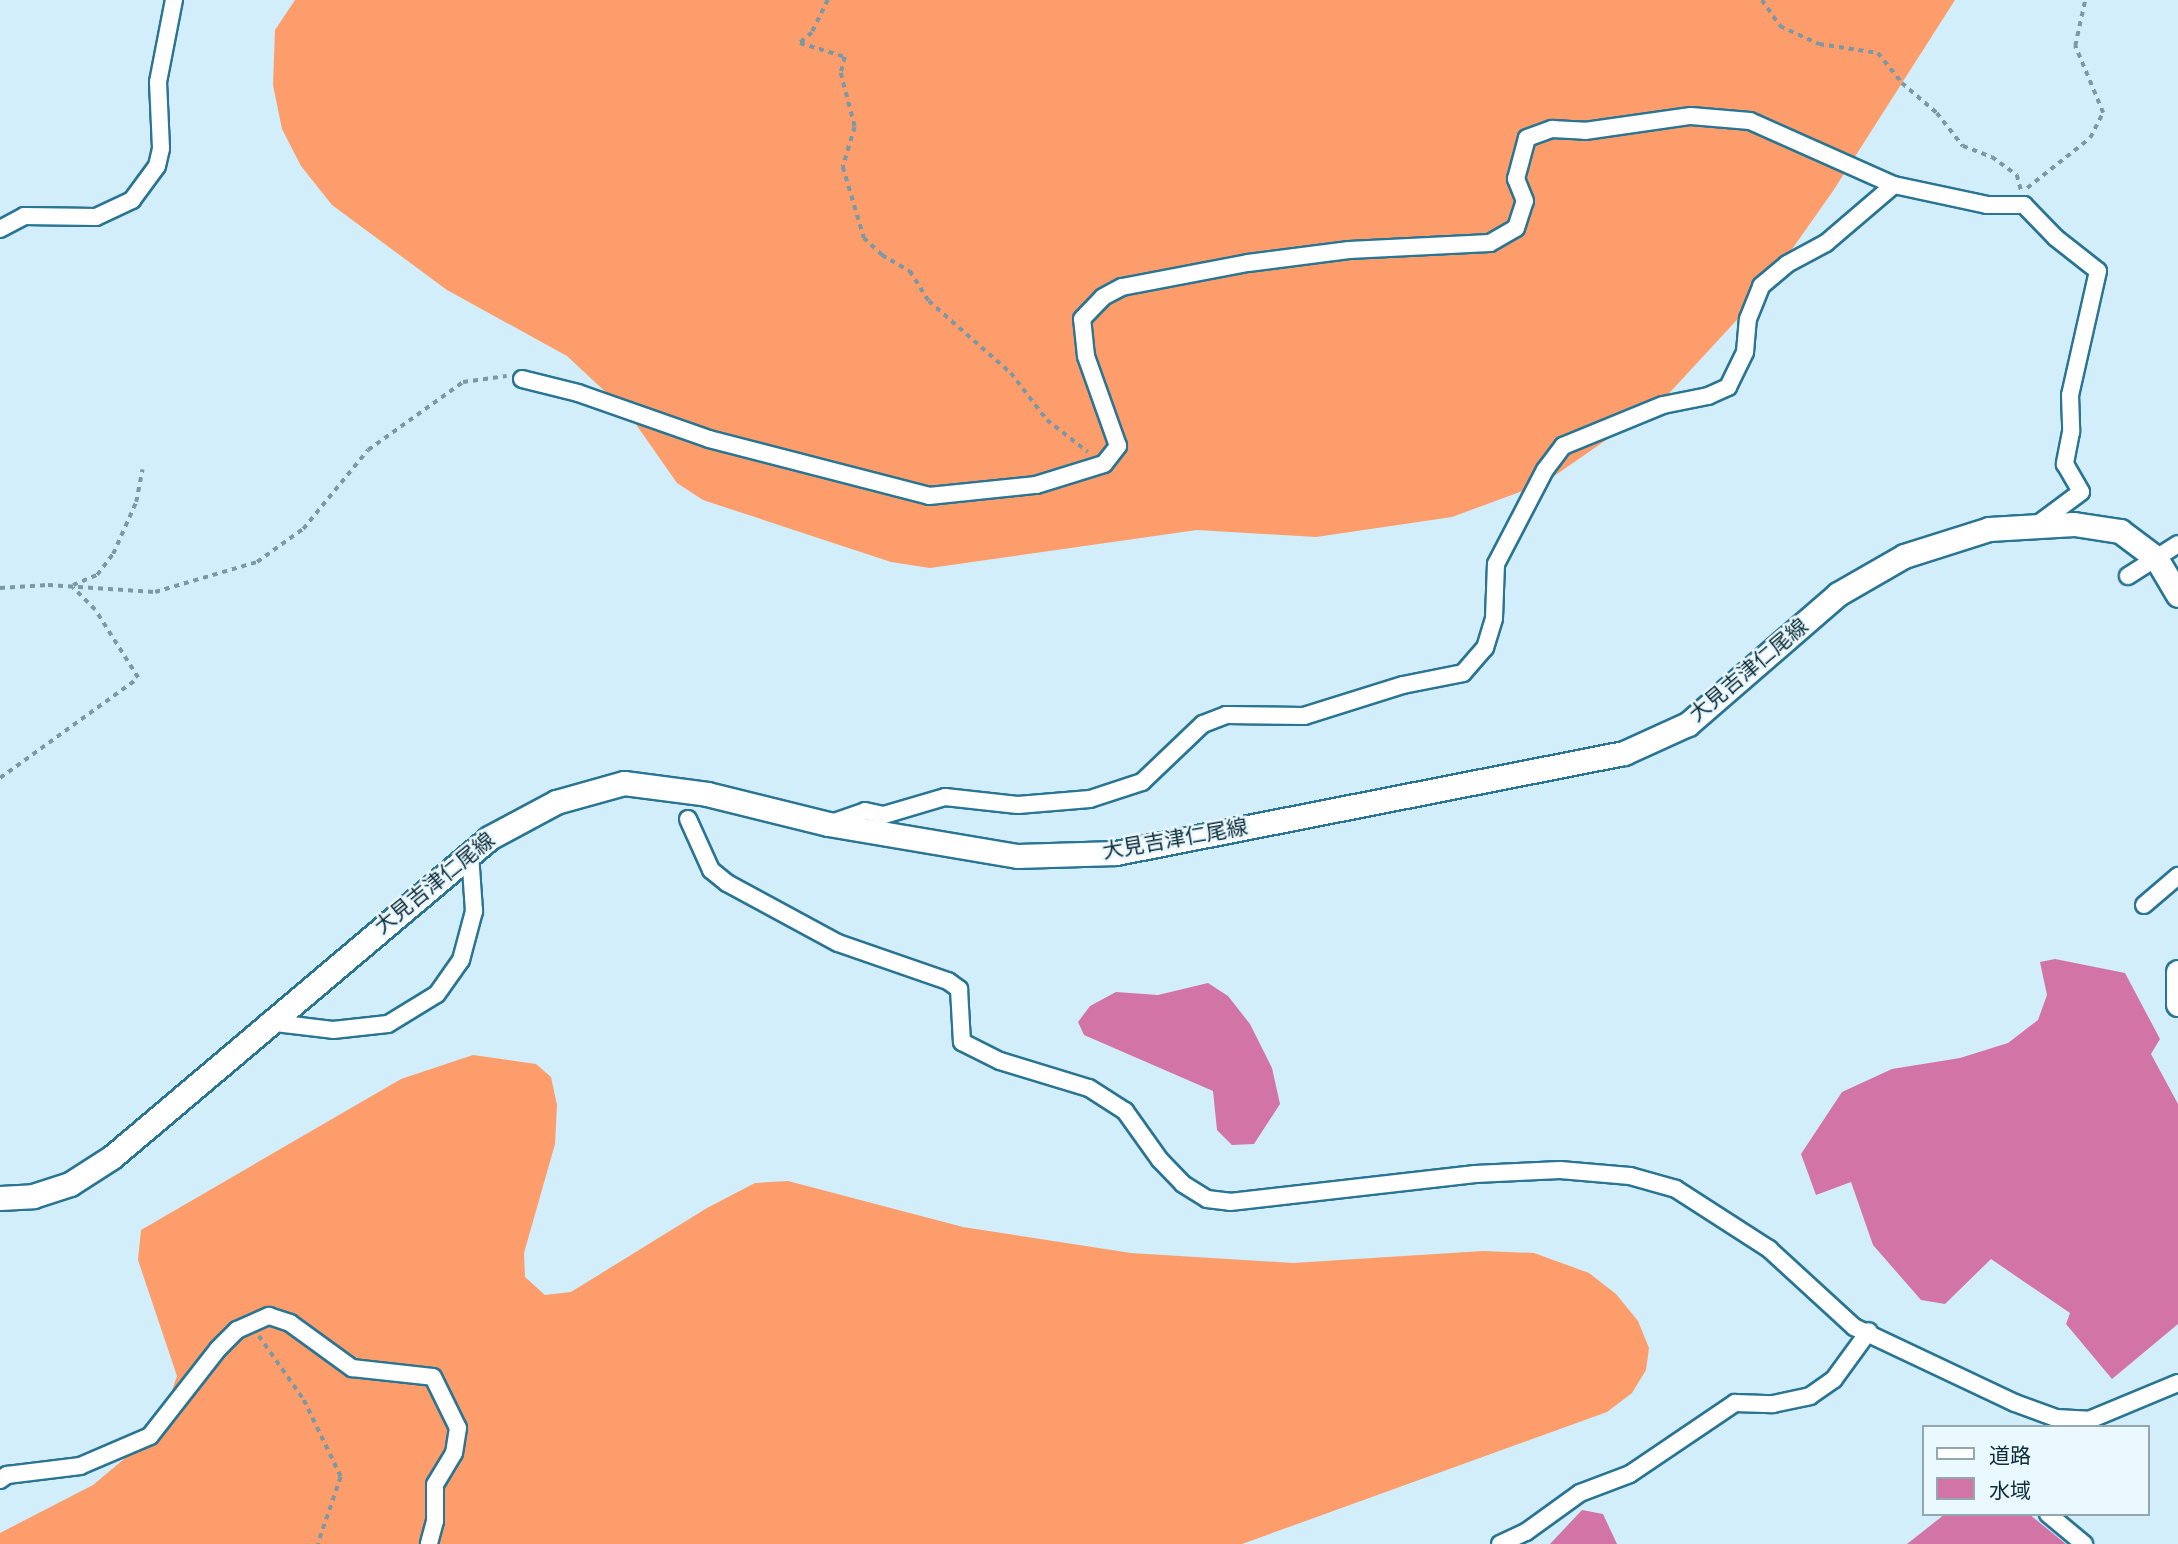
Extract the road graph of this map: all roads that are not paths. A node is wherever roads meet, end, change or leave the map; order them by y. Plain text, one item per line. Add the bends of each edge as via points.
1 (174, 0) edge
2 (1894, 185) junction
3 (0, 229) edge
4 (522, 379) road end
5 (2038, 524) junction
6 (2178, 544) edge
7 (2156, 558) junction
8 (2128, 576) dead end
9 (2178, 595) edge
10 (688, 818) dead end
11 (828, 824) junction
12 (470, 854) junction
13 (2178, 876) edge
14 (2144, 905) dead end
15 (2178, 972) edge
16 (2178, 1004) edge
17 (267, 1022) junction
18 (0, 1198) edge
19 (1869, 1331) junction
20 (2178, 1382) edge
21 (2064, 1423) edge
22 (0, 1480) edge
23 (2050, 1516) edge
24 (429, 1544) edge
25 (1500, 1544) edge
26 (2084, 1544) edge

1 - 3 street via 158,82 161,148 157,166 132,200 96,217 24,216
2 - 4 street via 1750,121 1691,116 1585,131 1552,129 1527,138 1516,179 1525,201 1516,228 1490,243 1349,250 1260,261 1122,287 1103,297 1082,319 1086,356 1118,446 1104,464 1035,485 929,496 709,439 578,393
2 - 5 street via 1987,205 2024,205 2056,239 2098,271 2070,395 2071,432 2065,464 2081,492
2 - 11 street via 1826,243 1787,264 1762,286 1748,319 1745,352 1728,387 1708,397 1663,405 1563,446 1500,554 1494,618 1485,648 1463,673 1403,685 1304,716 1226,716 1203,724 1142,782 1090,799 1018,805 945,797 884,816 865,811
5 - 7 main road, 大見吉津仁尾線 via 2120,531
5 - 11 main road, 大見吉津仁尾線 via 1989,529 1904,556 1838,594 1688,724 1624,753 1116,853 1017,856
6 - 7 street
7 - 8 street
7 - 9 main road, 大見吉津仁尾線
10 - 19 street via 710,870 727,883 838,943 948,981 959,989 962,1042 1000,1061 1089,1088 1125,1111 1160,1160 1183,1184 1208,1199 1230,1202 1475,1174 1560,1170 1630,1176 1676,1189 1769,1249 1854,1327
11 - 12 main road, 大見吉津仁尾線 via 707,794 624,783 556,802 489,838
12 - 17 main road, 大見吉津仁尾線
12 - 17 street via 474,911 461,960 437,994 388,1024 333,1030
13 - 14 street
15 - 16 main road
17 - 18 main road, 大見吉津仁尾線 via 112,1157 70,1184 33,1196
19 - 21 street
19 - 25 street via 1834,1379 1810,1396 1773,1404 1735,1403 1630,1474 1580,1493 1526,1532
20 - 21 street via 2089,1420
22 - 24 street via 7,1475 80,1466 150,1436 218,1349 249,1323 269,1316 290,1323 352,1368 433,1377 458,1428 454,1453 435,1485 435,1521
23 - 26 street

